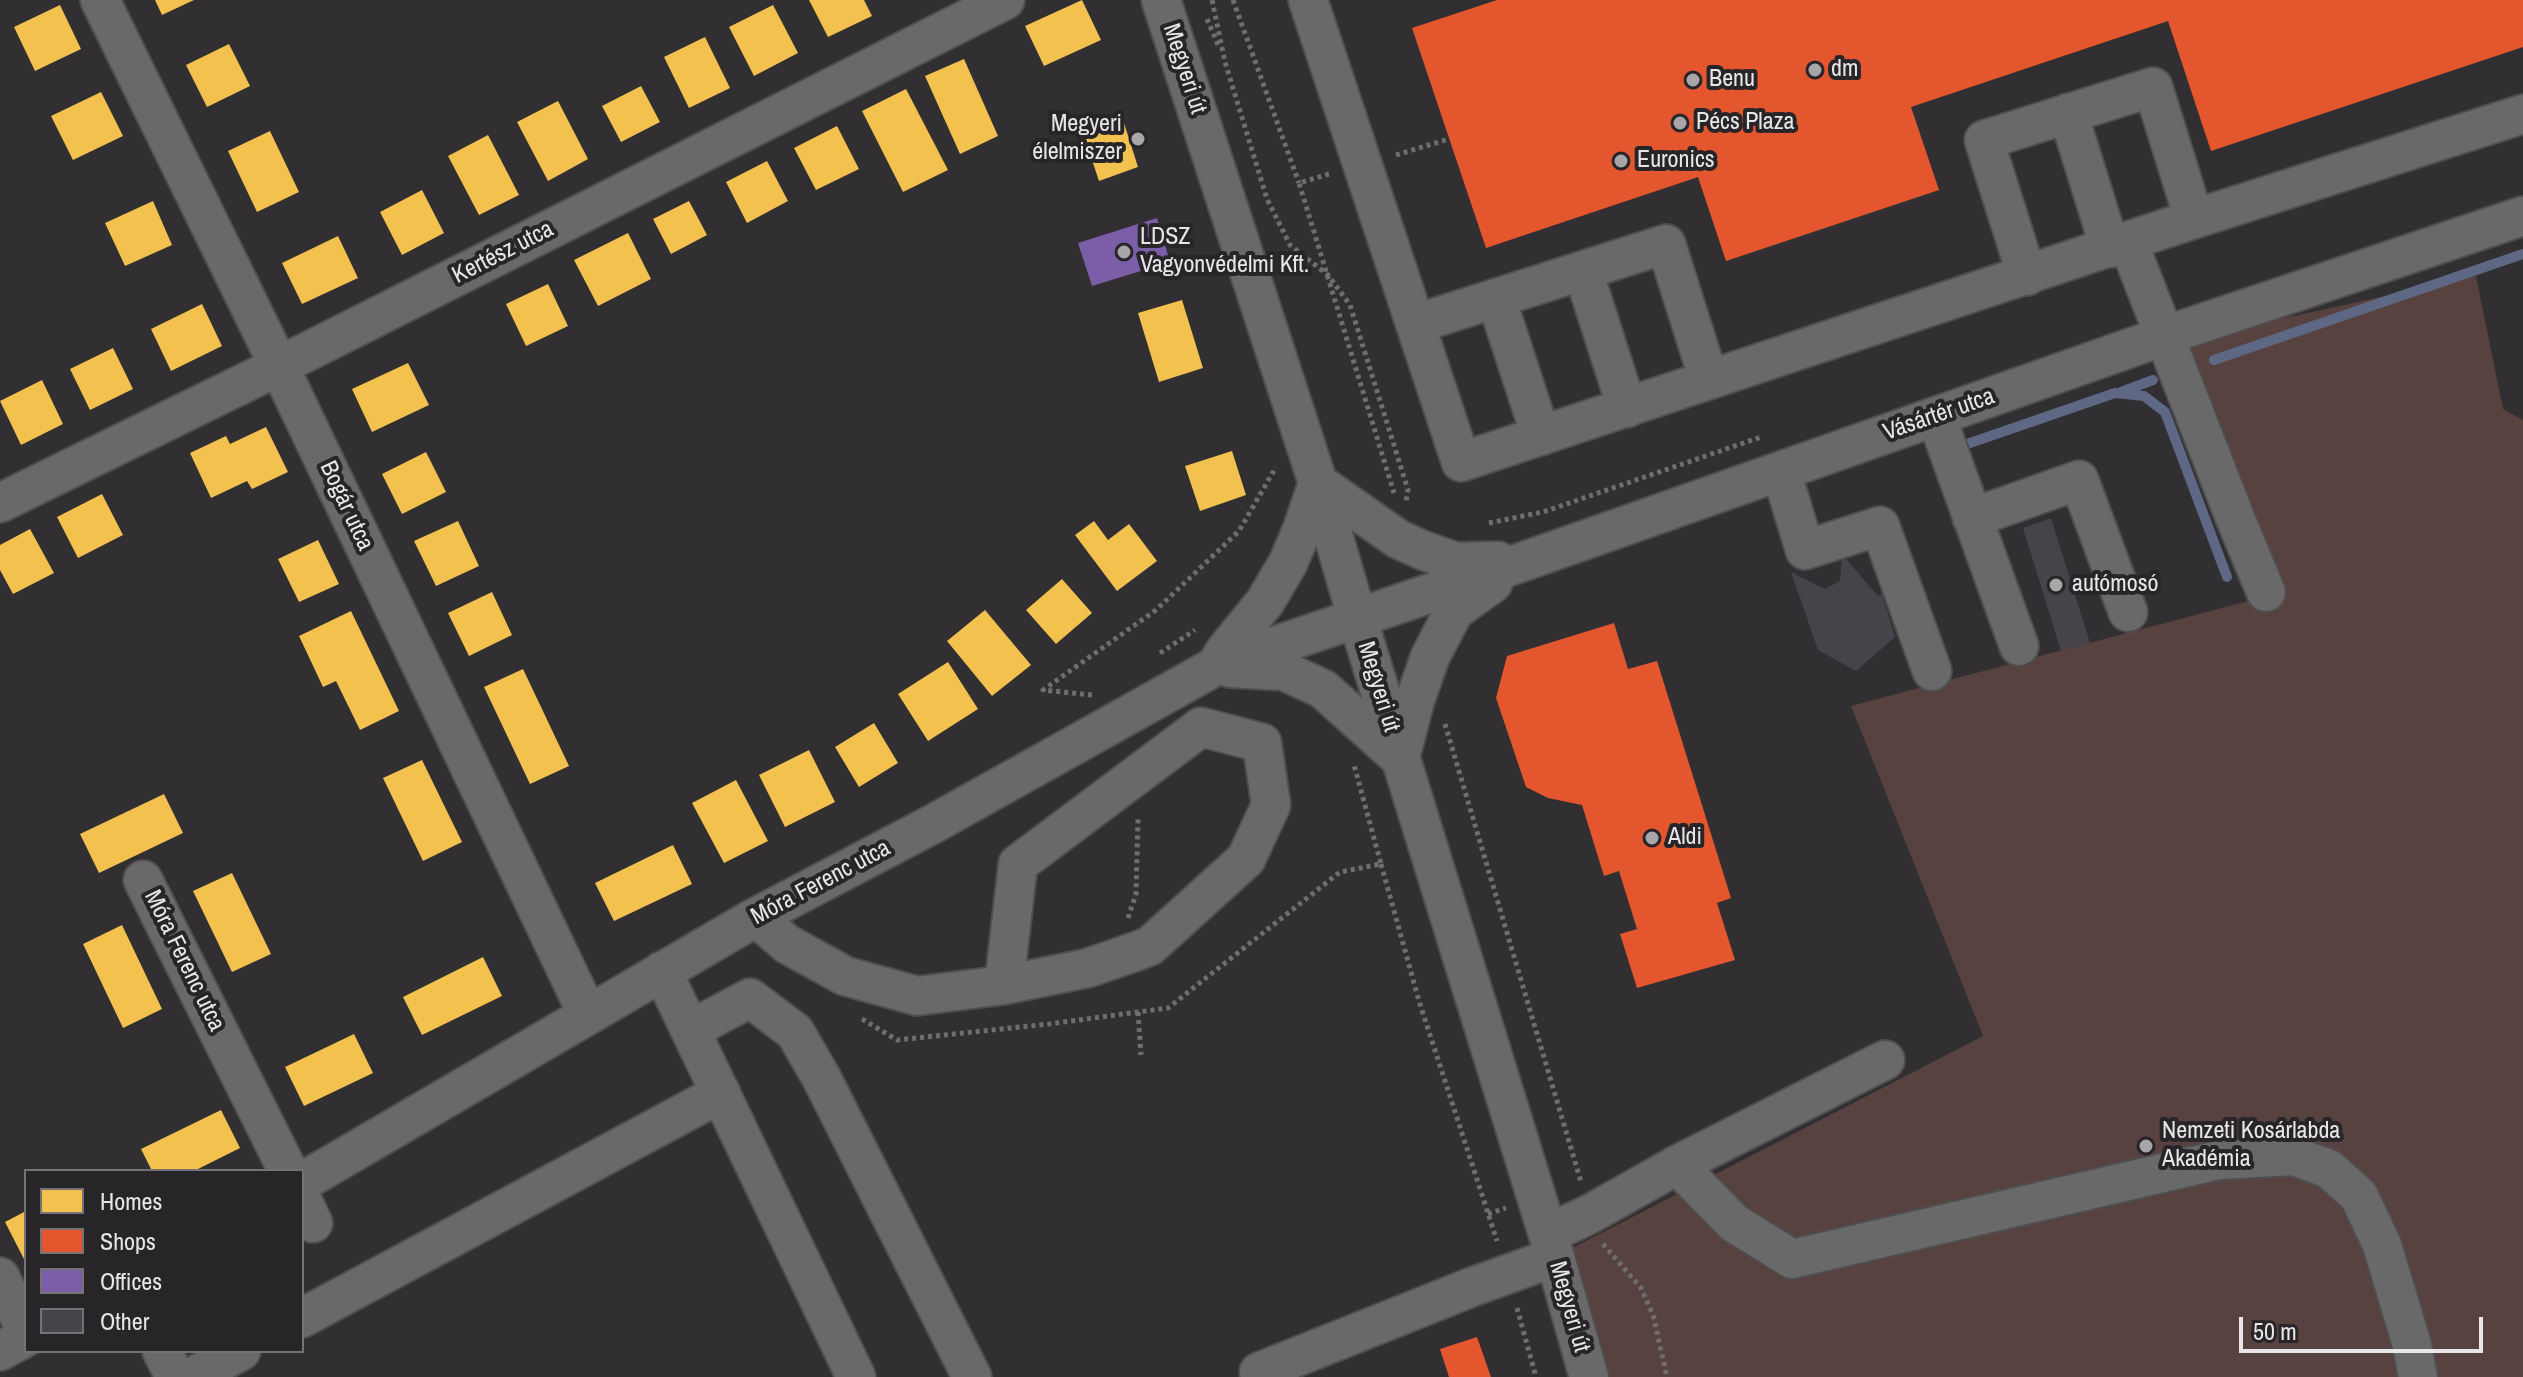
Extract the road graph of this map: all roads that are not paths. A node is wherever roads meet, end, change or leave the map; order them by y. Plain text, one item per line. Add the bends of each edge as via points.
1 (100, 0) edge
2 (1005, 0) edge
3 (1161, 0) edge
4 (1315, 2) edge
5 (2068, 113) junction
6 (2523, 114) edge
7 (2523, 216) edge
8 (2194, 219) junction
9 (2119, 245) junction
10 (1583, 271) junction
11 (2027, 276) junction
12 (1496, 298) junction
13 (1415, 324) junction
14 (2164, 336) junction
15 (279, 366) junction
16 (1709, 380) junction
17 (1627, 408) junction
18 (1936, 416) junction
19 (1541, 436) junction
20 (1781, 471) junction
21 (1318, 483) junction
22 (0, 503) edge
23 (1972, 518) junction
24 (1525, 561) junction
25 (2266, 592) dead end
26 (2128, 612) dead end
27 (1357, 617) junction
28 (2019, 646) dead end
29 (1216, 666) junction
30 (1932, 671) dead end
31 (1400, 758) junction
32 (143, 880) dead end
33 (756, 917) junction
34 (662, 971) junction
35 (1004, 985) junction
36 (588, 1015) junction
37 (690, 1030) junction
38 (1885, 1060) dead end
39 (721, 1093) junction
40 (1677, 1165) junction
41 (287, 1169) edge
42 (304, 1181) edge
43 (1551, 1245) junction
44 (0, 1277) edge
45 (304, 1317) edge
46 (24, 1326) edge
47 (24, 1338) edge
48 (0, 1351) edge
49 (163, 1353) edge
50 (237, 1353) edge
51 (175, 1377) edge
52 (192, 1377) edge
53 (856, 1377) edge
54 (972, 1377) edge
55 (1261, 1377) edge
56 (1589, 1377) edge
57 (2418, 1377) edge

1 - 15 street, Bogár utca
2 - 15 street, Kertész utca
3 - 21 street, Megyeri út
4 - 13 street
5 - 8 street via 2153,87
5 - 9 street
5 - 11 street via 1984,140
6 - 8 street
7 - 14 street, Vásártér utca
8 - 9 street
9 - 11 street
9 - 14 street
10 - 12 street
10 - 16 street via 1666,244
10 - 17 street
11 - 16 street
12 - 13 street
12 - 19 street
13 - 19 street via 1461,462
14 - 18 street, Vásártér utca
14 - 25 street
15 - 22 street, Kertész utca
15 - 36 street, Bogár utca
16 - 17 street
17 - 19 street
18 - 20 street, Vásártér utca
18 - 23 street
20 - 24 street, Vásártér utca
20 - 30 street via 1805,550 1880,526
21 - 24 street via 1422,550 1456,562
21 - 27 street, Megyeri út
21 - 29 street via 1288,563
23 - 26 street via 2079,480
23 - 28 street
24 - 27 street, Vásártér utca
24 - 31 street via 1454,611 1430,657
27 - 29 street, Móra Ferenc utca
27 - 31 street, Megyeri út
29 - 31 street via 1284,671 1323,689
29 - 33 street, Móra Ferenc utca
31 - 43 street, Megyeri út
32 - 41 street, Móra Ferenc utca
33 - 34 street, Móra Ferenc utca
33 - 35 street via 787,944 845,976 917,996
34 - 36 street, Móra Ferenc utca
34 - 37 street
35 - 35 street via 1088,968 1150,946 1246,859 1271,805 1262,743 1201,727 1018,864
36 - 42 street, Móra Ferenc utca
37 - 39 street
37 - 54 street via 750,998 795,1032
38 - 40 street
39 - 45 street
39 - 53 street
40 - 43 street via 1590,1214
40 - 57 street via 1734,1223 1792,1259 2219,1160 2294,1156 2329,1169 2359,1196 2382,1245
43 - 55 street via 1507,1275 1259,1372
43 - 56 street, Megyeri út
44 - 46 street
47 - 48 street
49 - 51 street
50 - 52 street

